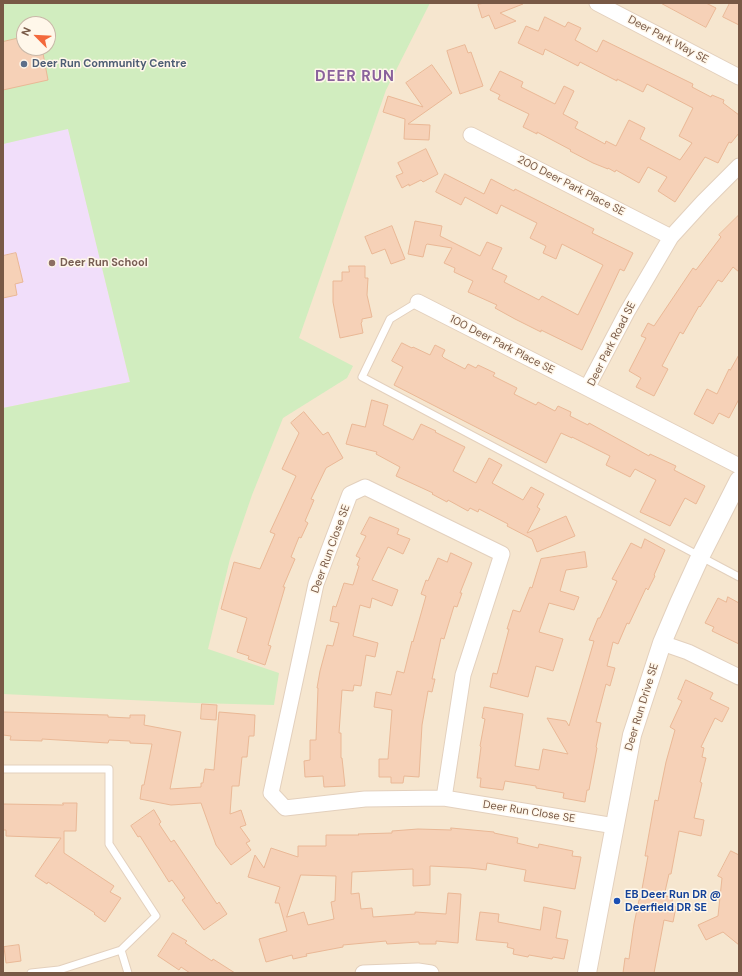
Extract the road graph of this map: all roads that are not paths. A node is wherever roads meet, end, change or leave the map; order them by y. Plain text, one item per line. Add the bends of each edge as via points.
1 (597, 3) edge
2 (739, 78) edge
3 (471, 135) dead end
4 (739, 166) edge
5 (671, 237) junction
6 (418, 302) joint
7 (587, 388) junction
8 (739, 466) edge
9 (739, 480) edge
10 (700, 557) junction
11 (739, 577) edge
12 (662, 642) junction
13 (739, 677) edge
14 (3, 769) edge
15 (444, 798) junction
16 (615, 826) junction
17 (121, 950) junction
18 (31, 973) edge
19 (128, 973) edge
20 (363, 973) edge
21 (431, 973) edge
22 (587, 973) edge

1 - 2 street, Deer Park Way SE
3 - 5 street, 200 Deer Park Place SE
4 - 5 street, Deer Park Road SE
5 - 7 street, Deer Park Road SE
6 - 7 street, 100 Deer Park Place SE
6 - 10 lane via 390,319 362,377
7 - 8 street, Deer Park Road SE
9 - 10 street, Deer Run Drive SE
10 - 11 lane
10 - 12 street, Deer Run Drive SE
12 - 13 street
12 - 16 street, Deer Run Drive SE via 632,735
14 - 17 lane via 109,769 109,844 156,916
15 - 15 street, Deer Run Close SE via 463,675 502,554 365,487 350,494 316,584 271,793 285,808 365,799
15 - 16 street, Deer Run Close SE
16 - 22 street, Deer Run Drive SE
17 - 18 lane via 59,970
17 - 19 lane
20 - 21 street

